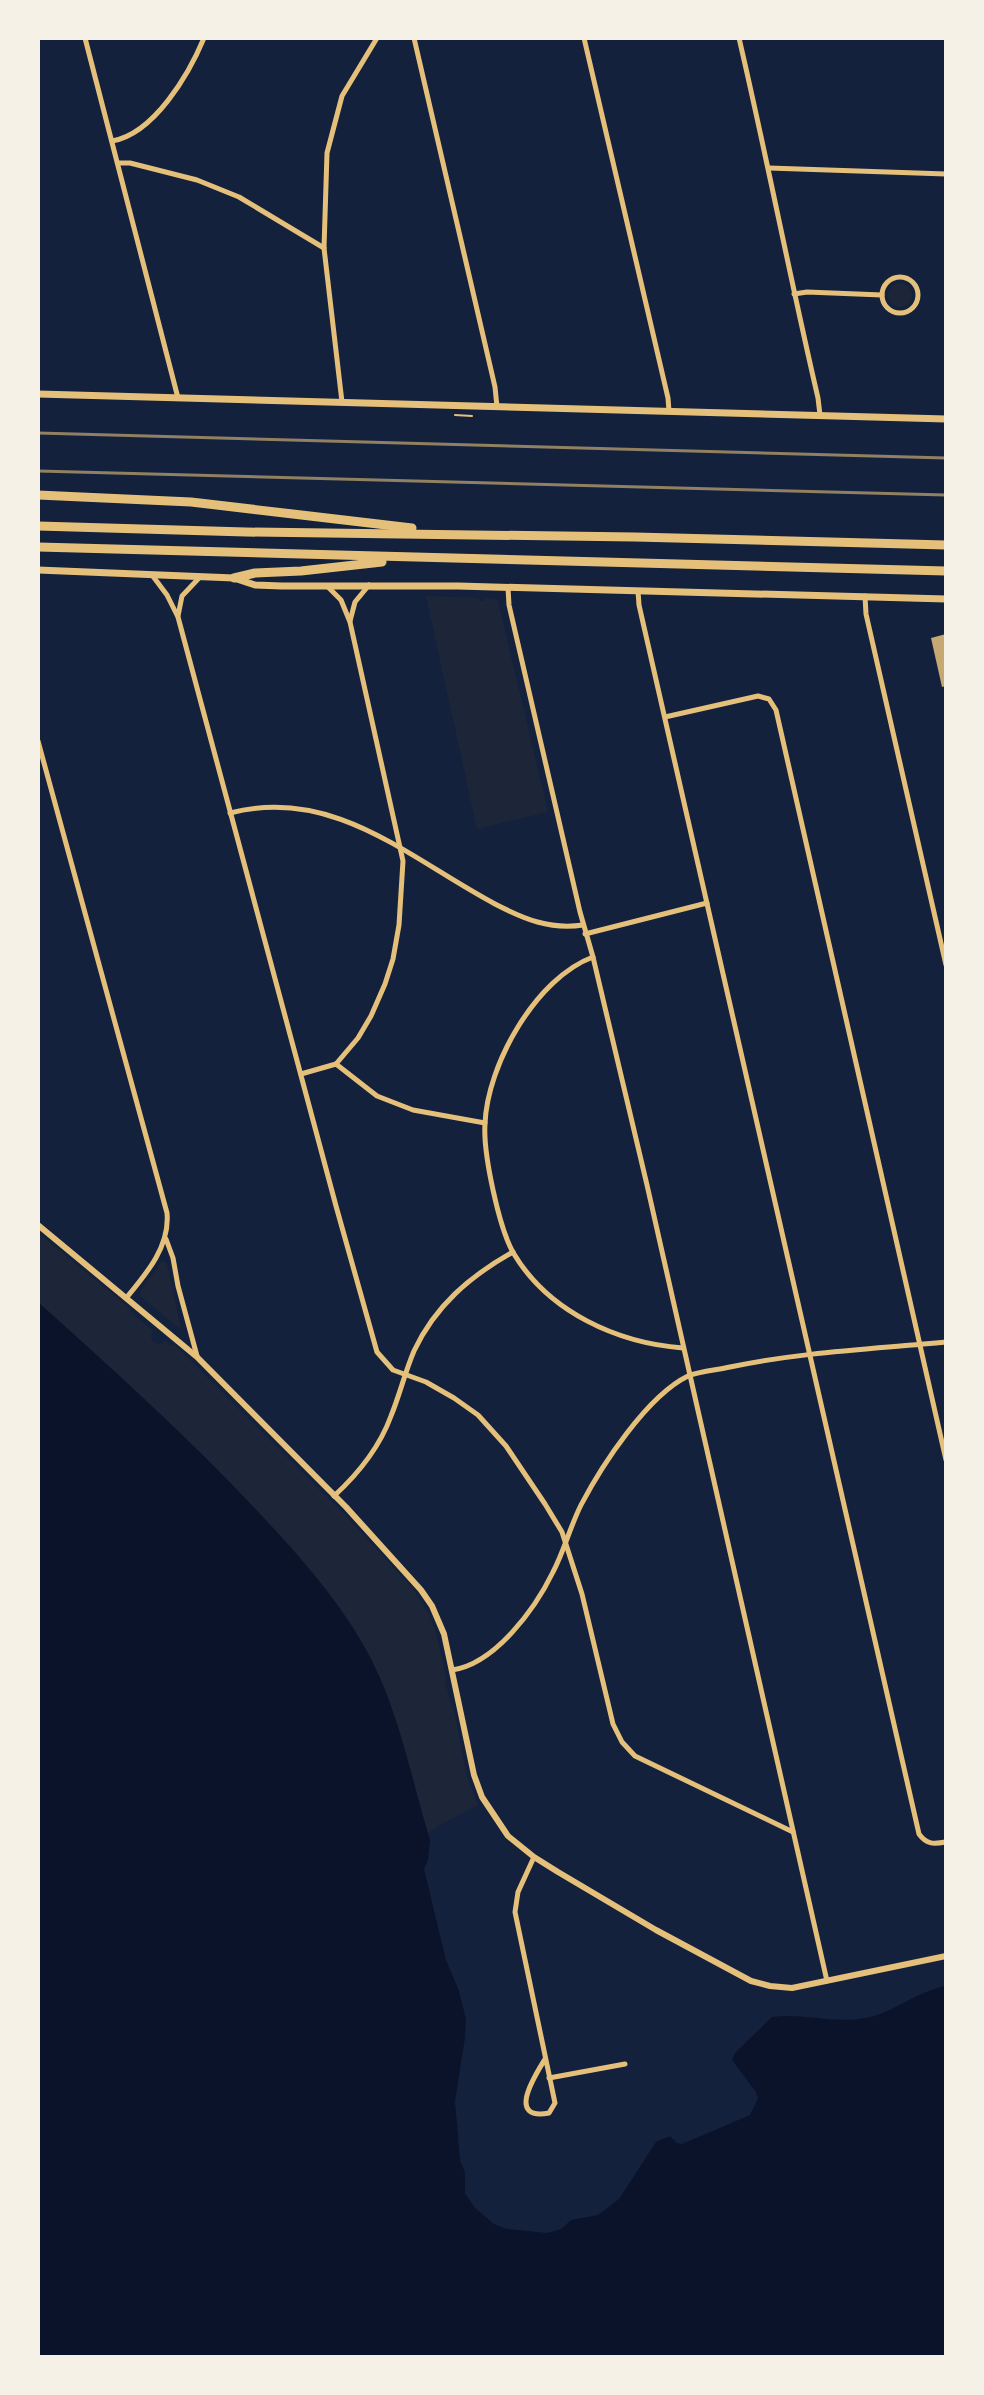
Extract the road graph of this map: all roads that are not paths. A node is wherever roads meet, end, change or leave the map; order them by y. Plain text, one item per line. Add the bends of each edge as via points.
1 (85, 38) edge
2 (204, 38) edge
3 (377, 38) edge
4 (414, 38) edge
5 (584, 38) edge
6 (739, 38) edge
7 (112, 141) junction
8 (118, 163) junction
9 (769, 168) junction
10 (946, 174) edge
11 (324, 248) junction
12 (794, 294) junction
13 (882, 295) junction
14 (38, 394) edge
15 (178, 398) junction
16 (342, 403) junction
17 (497, 407) junction
18 (669, 411) junction
19 (820, 415) junction
20 (946, 419) edge
21 (38, 495) edge
22 (38, 526) edge
23 (451, 533) junction
24 (946, 545) edge
25 (38, 547) edge
26 (415, 558) junction
27 (38, 570) edge
28 (946, 571) edge
29 (152, 575) junction
30 (200, 577) junction
31 (234, 578) junction
32 (369, 585) junction
33 (327, 586) junction
34 (508, 587) junction
35 (638, 591) junction
36 (865, 596) junction
37 (946, 599) edge
38 (178, 617) junction
39 (350, 622) junction
40 (665, 717) junction
41 (38, 741) edge
42 (230, 813) junction
43 (400, 848) junction
44 (707, 903) junction
45 (583, 925) junction
46 (585, 934) junction
47 (593, 957) junction
48 (946, 965) edge
49 (336, 1064) junction
50 (301, 1074) junction
51 (485, 1123) junction
52 (38, 1225) edge
53 (166, 1239) junction
54 (513, 1252) junction
55 (127, 1297) junction
56 (946, 1342) edge
57 (919, 1344) junction
58 (683, 1348) junction
59 (810, 1354) junction
60 (197, 1357) junction
61 (405, 1374) junction
62 (689, 1376) junction
63 (946, 1460) edge
64 (334, 1496) junction
65 (565, 1542) junction
66 (452, 1670) junction
67 (793, 1832) junction
68 (946, 1842) edge
69 (534, 1857) junction
70 (946, 1956) edge
71 (827, 1981) junction
72 (545, 2059) junction
73 (625, 2064) dead end
74 (549, 2078) junction

1 - 7 street
2 - 7 street via 163,106 125,139
3 - 11 street via 342,96 327,153
4 - 17 street
5 - 18 street
6 - 9 street
7 - 8 street
8 - 11 street via 197,180 239,197
8 - 15 street
9 - 10 street
9 - 12 street
11 - 16 street
12 - 13 street
12 - 19 street
13 - 13 street via 889,309 902,313 913,307 918,294 912,282 900,277 887,282
14 - 15 main road
15 - 16 main road
16 - 17 main road
17 - 18 main road
18 - 19 main road
19 - 20 main road
21 - 23 highway via 191,502
22 - 23 highway
23 - 24 highway
25 - 26 highway
26 - 28 highway
26 - 31 highway
27 - 29 main road
29 - 30 main road
29 - 38 street
30 - 31 main road
30 - 38 street via 182,596
31 - 33 main road via 255,585
32 - 33 main road
32 - 34 main road
32 - 39 street via 355,602
33 - 39 street
34 - 35 main road
34 - 45 street
35 - 36 main road
35 - 40 street
36 - 37 main road
36 - 48 street
38 - 42 street
39 - 43 street
40 - 44 street
40 - 57 street via 758,696 769,699 776,710
41 - 53 street via 167,1213
42 - 43 street via 273,807 323,812
42 - 50 street
43 - 45 street via 526,920
43 - 49 street via 401,903 390,968 371,1016
44 - 46 street
44 - 59 street
45 - 46 street
46 - 47 street
47 - 51 street via 572,967 538,997 517,1027 492,1085
47 - 58 street
49 - 50 street
49 - 51 street via 377,1096 413,1110
50 - 61 street via 375,1347 388,1366
51 - 54 street via 489,1170
52 - 55 street
53 - 55 street
53 - 60 street
54 - 58 street via 564,1308 612,1334
54 - 61 street via 451,1296
55 - 60 street
56 - 57 street
57 - 59 street
57 - 63 street
58 - 62 street
59 - 62 street
59 - 68 street via 919,1834 931,1844
60 - 64 street
61 - 64 street via 378,1442
61 - 65 street via 471,1409 494,1432
62 - 65 street via 660,1397 616,1446
62 - 67 street
64 - 66 street via 427,1597 441,1625
65 - 66 street via 553,1573 516,1627 480,1659
65 - 67 street via 622,1742 635,1756
66 - 69 street via 482,1797 508,1836
67 - 71 street
69 - 71 street via 751,1981 792,1988
69 - 72 street via 515,1912
70 - 71 street
72 - 74 street
72 - 74 street via 527,2090 526,2103 540,2114 549,2113 555,2103
73 - 74 street

